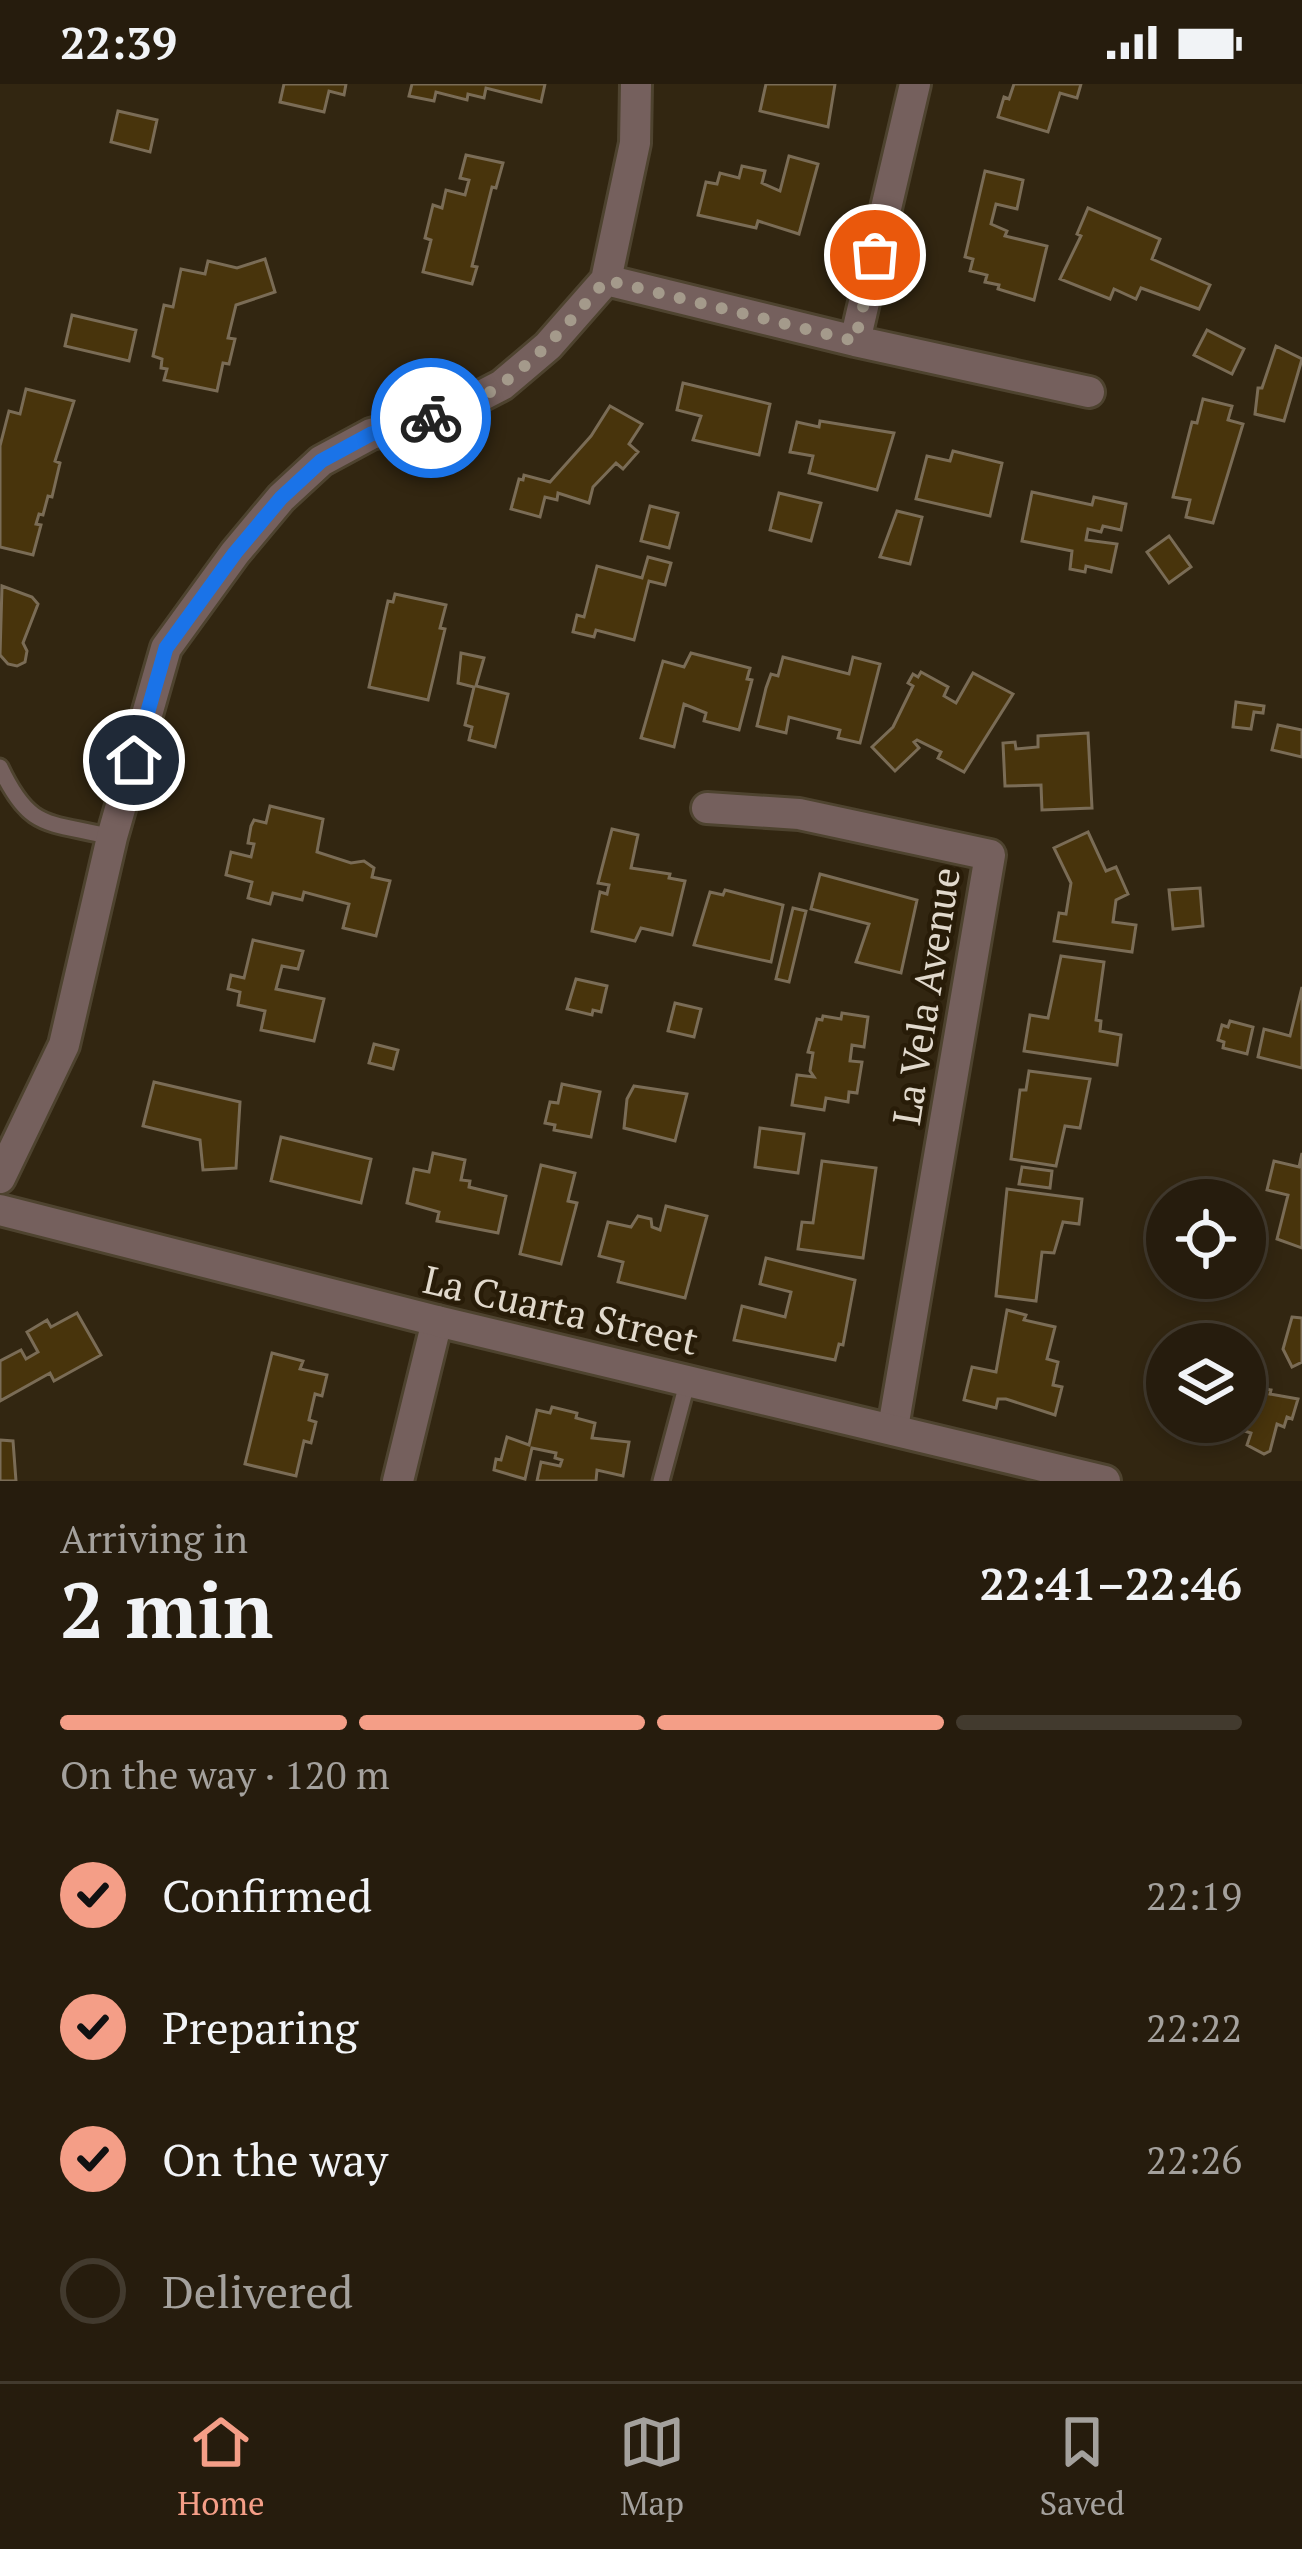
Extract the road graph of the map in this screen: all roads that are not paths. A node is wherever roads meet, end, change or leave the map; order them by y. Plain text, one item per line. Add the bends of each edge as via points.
1 (636, 84) edge
2 (915, 84) edge
3 (606, 280) junction
4 (855, 341) junction
5 (1089, 392) dead end
6 (0, 767) edge
7 (707, 808) dead end
8 (112, 837) junction
9 (0, 1178) edge
10 (0, 1210) edge
11 (437, 1321) junction
12 (688, 1380) junction
13 (893, 1428) junction
14 (398, 1481) edge
15 (662, 1481) edge
16 (1105, 1481) edge

1 - 3 street via 635,143
2 - 4 street
3 - 4 street
3 - 8 street via 502,385 446,414 371,434 321,461 281,498 166,648
4 - 5 street
6 - 8 lane via 36,819
7 - 13 street, La Vela Avenue via 800,814 989,855
8 - 9 street via 64,1045
10 - 11 street, La Cuarta Street
11 - 12 street, La Cuarta Street
11 - 14 street
12 - 13 street, La Cuarta Street
12 - 15 lane
13 - 16 street, La Cuarta Street

